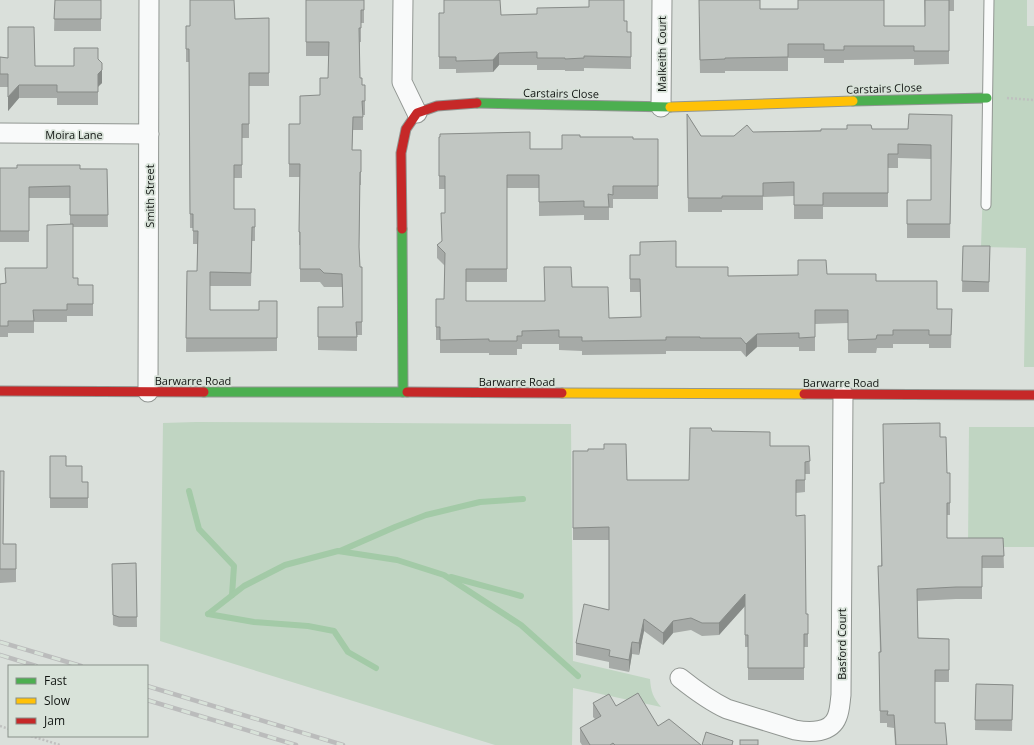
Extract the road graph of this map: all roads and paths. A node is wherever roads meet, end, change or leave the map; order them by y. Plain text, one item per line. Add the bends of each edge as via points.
1 (149, 0) edge
2 (403, 0) edge
3 (662, 0) edge
4 (989, 0) edge
5 (987, 98) junction
6 (1034, 100) edge
7 (661, 107) junction
8 (417, 113) junction
9 (0, 134) edge
10 (149, 134) junction
11 (986, 205) dead end
12 (0, 391) edge
13 (148, 392) junction
14 (403, 392) junction
15 (843, 394) junction
16 (1034, 395) edge
17 (680, 678) dead end
18 (34, 737) edge
19 (60, 745) edge

1 - 10 street, Smith Street
2 - 8 street via 402,82
3 - 7 street, Malkeith Court
4 - 5 lane
5 - 6 path
5 - 7 street, Carstairs Close
5 - 11 lane
7 - 8 street, Carstairs Close via 475,103 437,106
8 - 14 street via 406,129 401,153
9 - 10 street, Moira Lane
10 - 13 street, Smith Street
12 - 13 street, Barwarre Road
13 - 14 street, Barwarre Road
14 - 15 street, Barwarre Road
15 - 16 street, Barwarre Road
15 - 17 street, Basford Court via 841,695 835,721 830,727 820,731 796,730 718,705
18 - 19 path

